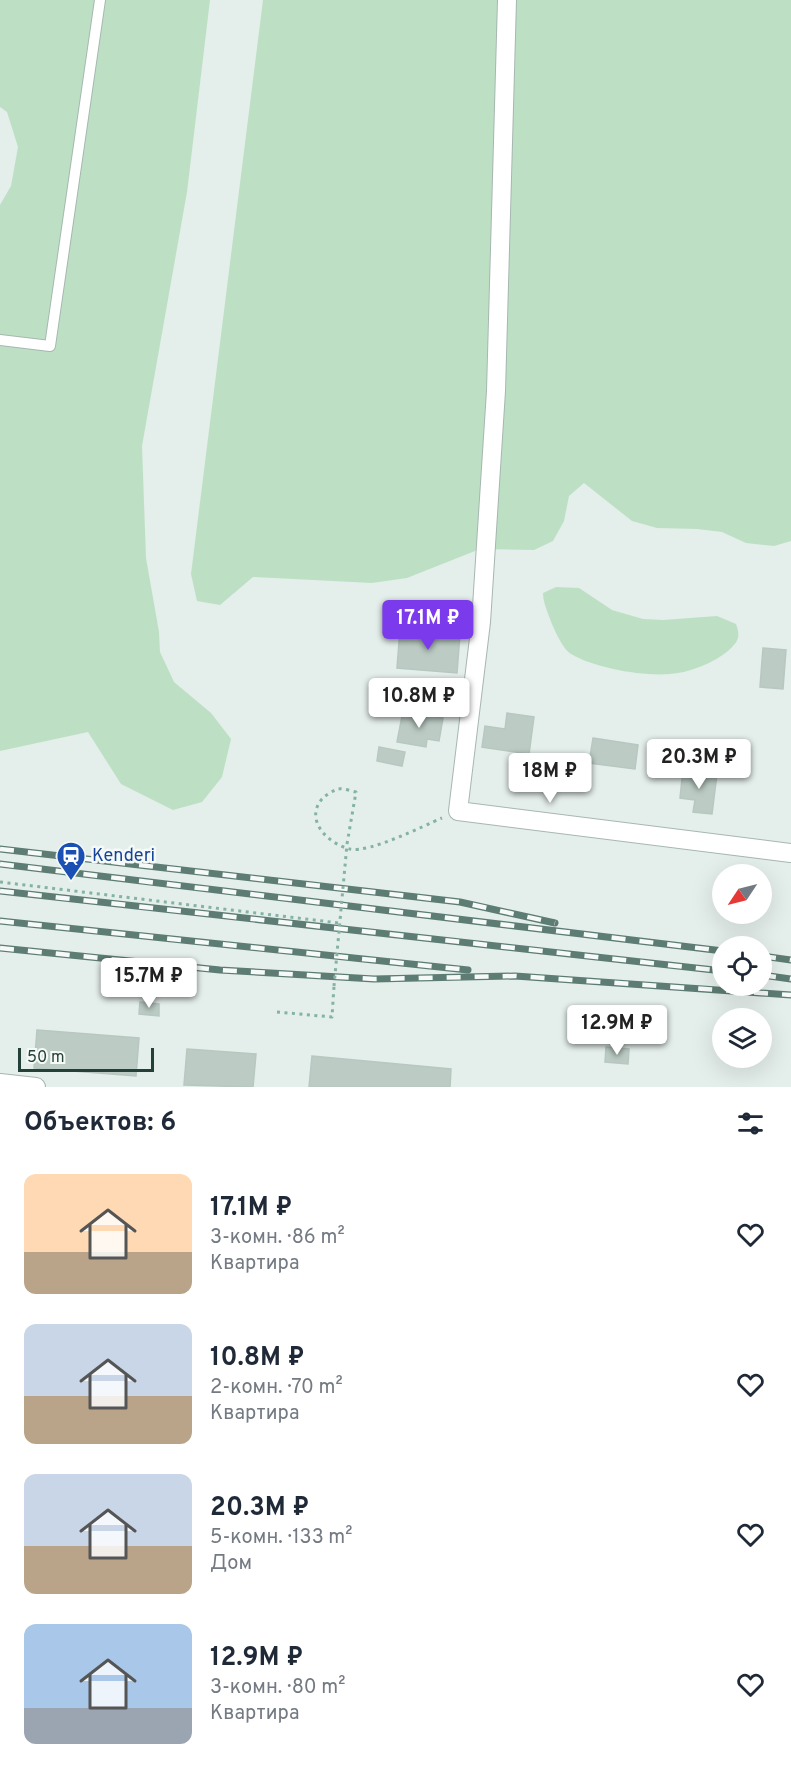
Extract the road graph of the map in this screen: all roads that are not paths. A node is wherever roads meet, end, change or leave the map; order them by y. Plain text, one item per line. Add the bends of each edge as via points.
1 (100, 0) edge
2 (507, 0) edge
3 (0, 340) edge
4 (791, 853) edge
5 (0, 1083) edge
6 (36, 1087) edge

1 - 3 lane via 50,346
2 - 4 street via 496,391 481,622 458,811
5 - 6 street

